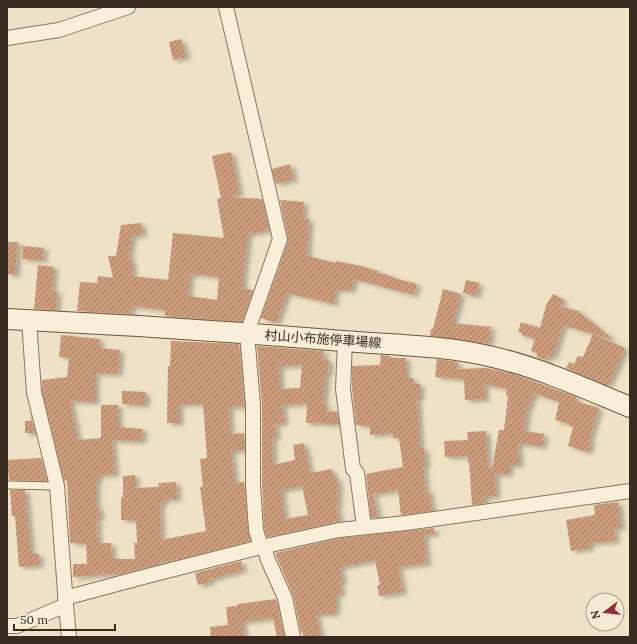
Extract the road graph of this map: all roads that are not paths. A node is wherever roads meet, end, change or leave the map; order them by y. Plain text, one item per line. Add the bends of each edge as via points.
1 (128, 7) edge
2 (226, 7) edge
3 (7, 38) edge
4 (7, 318) edge
5 (29, 320) junction
6 (247, 333) junction
7 (345, 342) junction
8 (630, 407) edge
9 (7, 485) edge
10 (57, 486) junction
11 (630, 491) edge
12 (364, 527) junction
13 (263, 547) junction
14 (65, 602) junction
15 (7, 626) edge
16 (69, 637) edge
17 (293, 637) edge

1 - 3 street via 59,30
2 - 6 street via 280,239
4 - 5 main road, 村山小布施停車場線
5 - 6 main road, 村山小布施停車場線
5 - 10 street via 34,392
6 - 7 main road, 村山小布施停車場線
6 - 13 street via 253,404 256,530
7 - 8 main road, 村山小布施停車場線 via 423,346 494,357 531,368
7 - 12 street via 343,389 353,469 357,473
9 - 10 lane
10 - 14 street
11 - 12 street
12 - 13 street
13 - 14 street via 147,576
13 - 17 street via 285,598
14 - 15 street via 17,626
14 - 16 street

